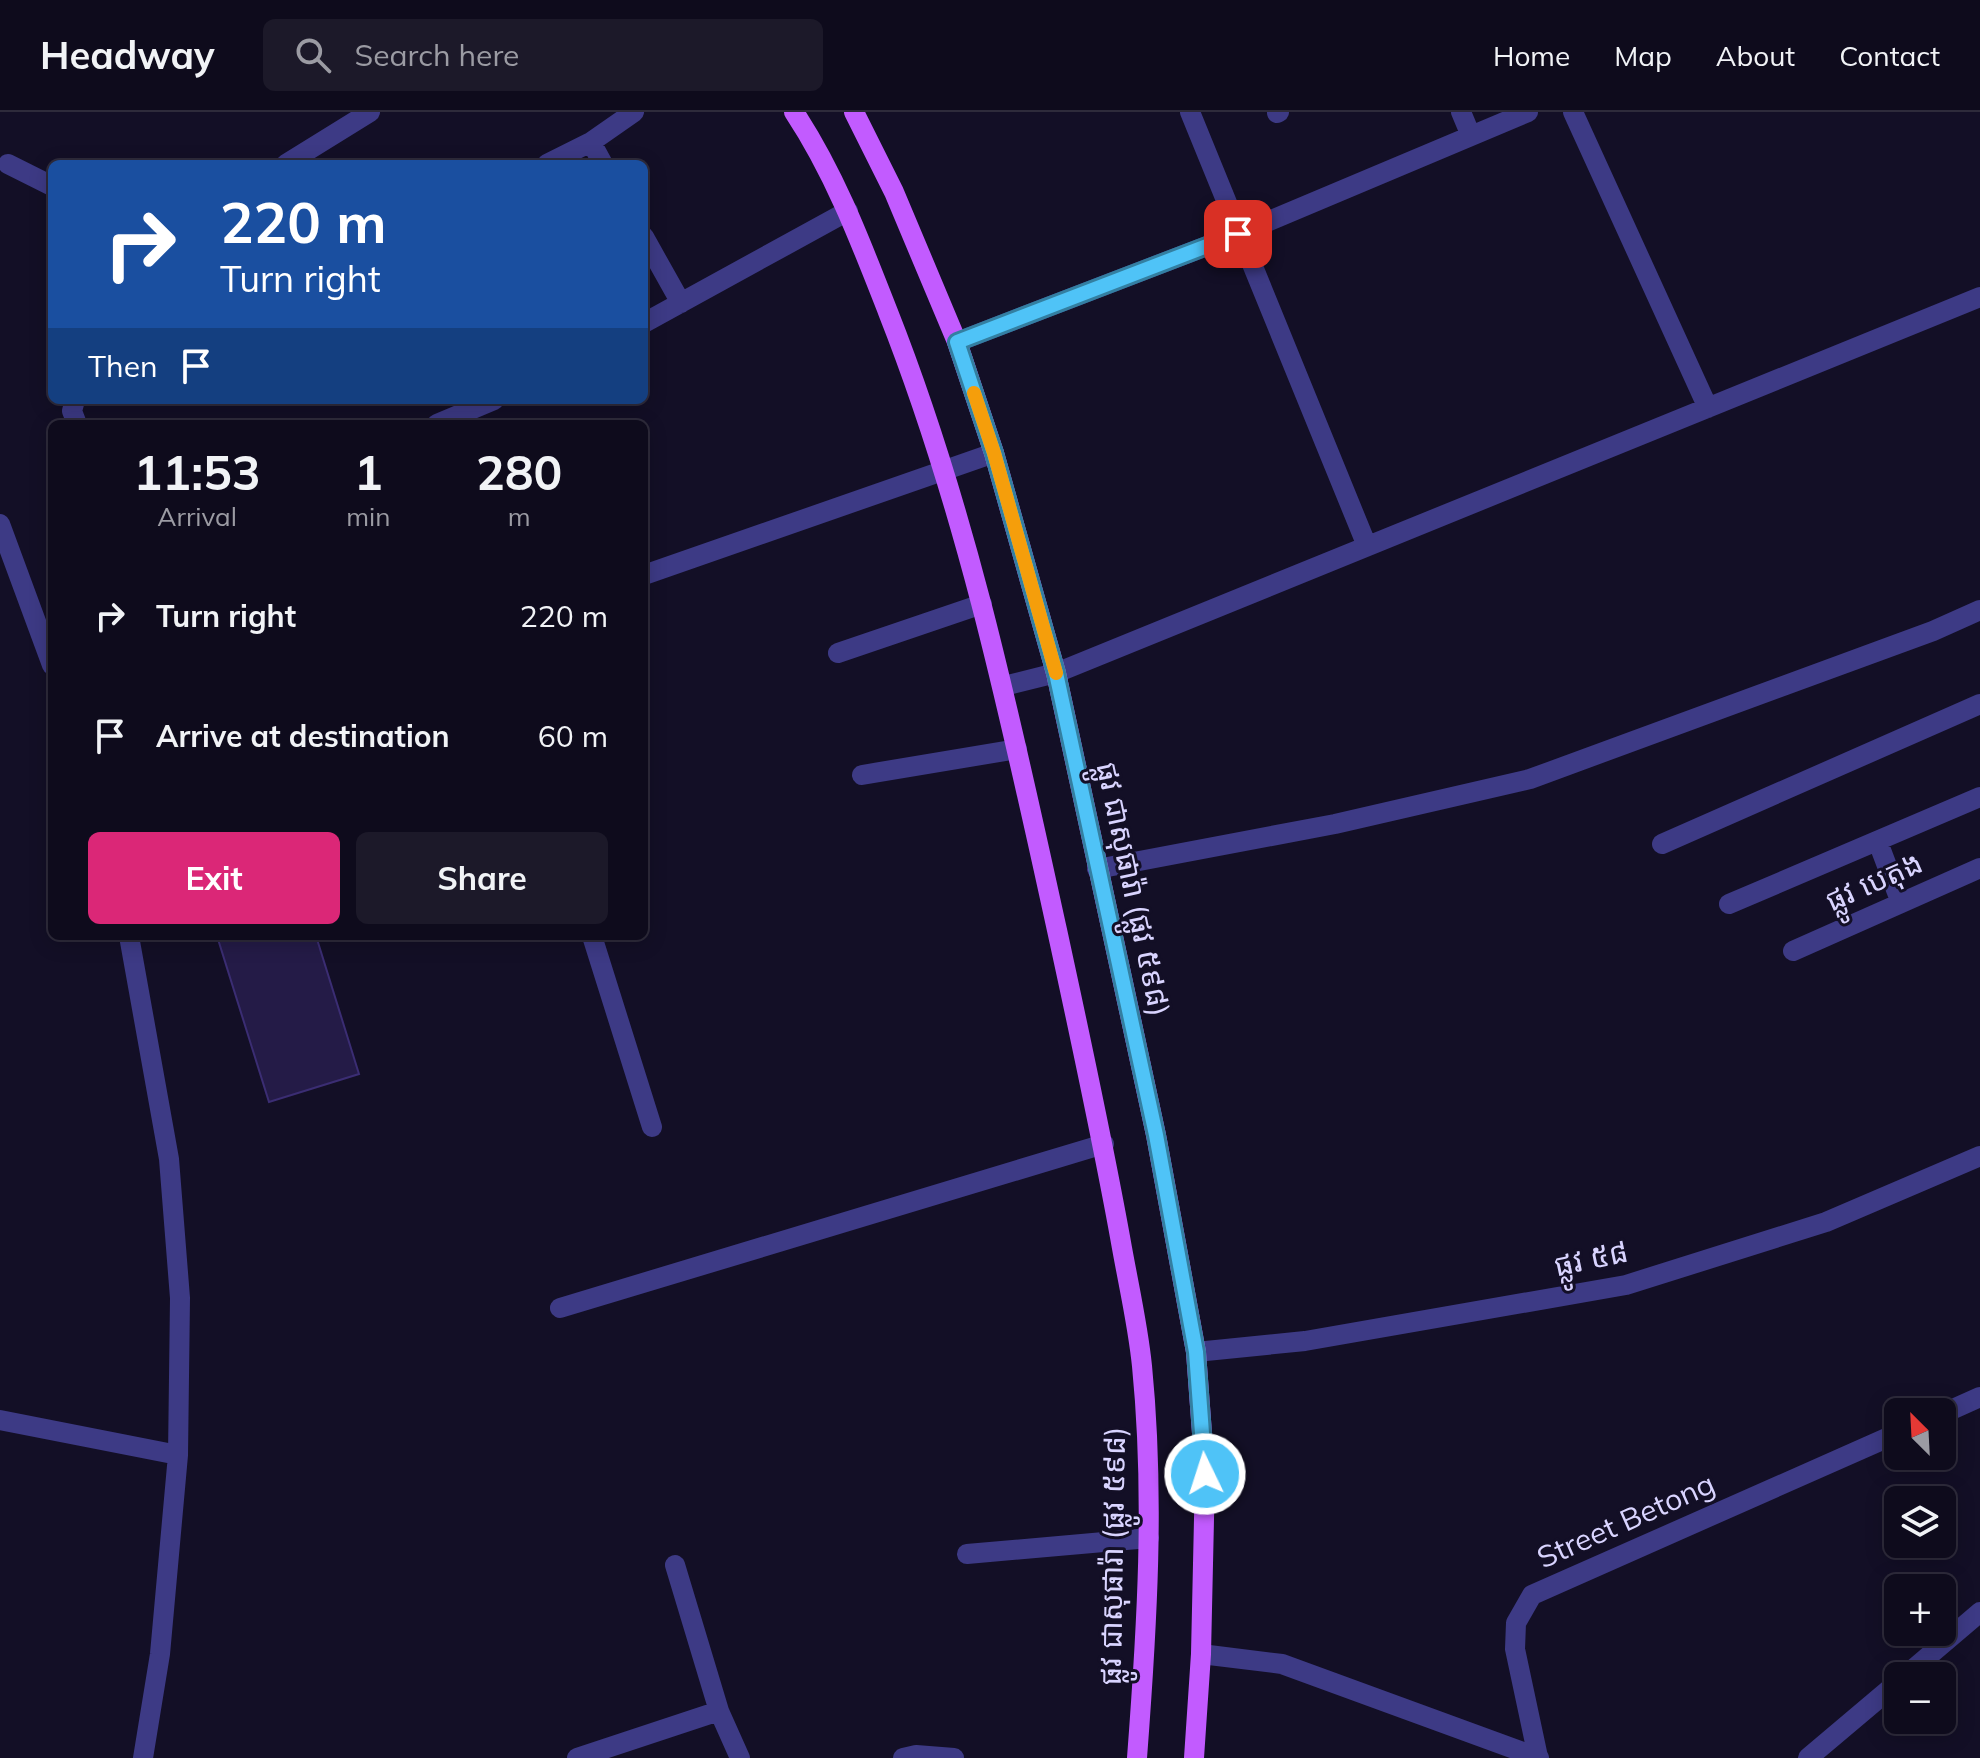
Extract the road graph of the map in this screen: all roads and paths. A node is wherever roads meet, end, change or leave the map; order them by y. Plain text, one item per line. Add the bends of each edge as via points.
1 (370, 112) edge
2 (634, 112) edge
3 (794, 112) edge
4 (854, 112) edge
5 (1190, 112) edge
6 (1461, 112) edge
7 (1528, 112) edge
8 (1573, 112) edge
9 (1471, 136) junction
10 (591, 142) junction
11 (292, 160) edge
12 (555, 160) edge
13 (601, 160) edge
14 (8, 164) dead end
15 (48, 184) edge
16 (848, 211) junction
17 (1238, 234) junction
18 (648, 244) edge
19 (1980, 297) edge
20 (681, 303) junction
21 (648, 321) edge
22 (957, 342) junction
23 (484, 404) edge
24 (1708, 408) junction
25 (446, 420) edge
26 (994, 453) junction
27 (945, 472) junction
28 (0, 524) edge
29 (1367, 546) junction
30 (648, 574) edge
31 (982, 604) junction
32 (1980, 610) edge
33 (838, 653) dead end
34 (48, 654) edge
35 (1056, 673) junction
36 (1004, 686) junction
37 (1980, 704) edge
38 (1017, 749) junction
39 (862, 775) dead end
40 (1980, 797) edge
41 (1878, 842) junction
42 (1662, 844) dead end
43 (1980, 868) edge
44 (1097, 869) junction
45 (1901, 903) junction
46 (1729, 904) dead end
47 (130, 940) edge
48 (593, 940) edge
49 (1793, 951) dead end
50 (652, 1127) dead end
51 (1104, 1144) junction
52 (1980, 1156) edge
53 (560, 1308) dead end
54 (1196, 1352) junction
55 (1980, 1397) edge
56 (1956, 1408) edge
57 (0, 1420) edge
58 (1884, 1439) edge
59 (178, 1455) junction
60 (1149, 1538) junction
61 (967, 1554) dead end
62 (675, 1565) dead end
63 (1980, 1612) edge
64 (1201, 1654) junction
65 (1921, 1662) edge
66 (1884, 1694) edge
67 (719, 1711) junction
68 (143, 1758) edge
69 (577, 1758) edge
70 (740, 1758) edge
71 (903, 1758) edge
72 (954, 1758) edge
73 (1137, 1758) edge
74 (1194, 1758) edge
75 (1538, 1758) edge
76 (1808, 1758) edge

1 - 11 street
2 - 10 street
3 - 16 main road, ផ្លូវ ជាសុផារ៉ា (ផ្លូវ ៥៩៨)
4 - 22 main road, ផ្លូវ ជាសុផារ៉ា (ផ្លូវ ៥៩៨)
5 - 17 street
6 - 9 street
7 - 9 street
8 - 24 street
9 - 17 street
10 - 12 street
10 - 13 street
14 - 15 street
16 - 20 street
16 - 27 main road, ផ្លូវ ជាសុផារ៉ា (ផ្លូវ ៥៩៨)
17 - 22 street
17 - 29 street
18 - 20 street
19 - 24 street
20 - 21 street
22 - 26 main road, ផ្លូវ ជាសុផារ៉ា (ផ្លូវ ៥៩៨)
23 - 25 street
24 - 29 street
26 - 27 street
26 - 35 main road, ផ្លូវ ជាសុផារ៉ា (ផ្លូវ ៥៩៨)
27 - 30 street
27 - 31 main road, ផ្លូវ ជាសុផារ៉ា (ផ្លូវ ៥៩៨)
28 - 34 street
29 - 35 street
31 - 33 street
31 - 36 main road, ផ្លូវ ជាសុផារ៉ា (ផ្លូវ ៥៩៨)
32 - 44 street via 1530,779 1335,824
35 - 36 street
35 - 44 main road, ផ្លូវ ជាសុផារ៉ា (ផ្លូវ ៥៩៨)
36 - 38 main road, ផ្លូវ ជាសុផារ៉ា (ផ្លូវ ៥៩៨)
37 - 42 street
38 - 39 street
38 - 51 main road, ផ្លូវ ជាសុផារ៉ា (ផ្លូវ ៥៩៨)
40 - 41 street
41 - 45 street
41 - 46 street
43 - 45 street, ផ្លូវ បេតុង
44 - 54 main road, ផ្លូវ ជាសុផារ៉ា (ផ្លូវ ៥៩៨) via 1156,1135
45 - 49 street, ផ្លូវ បេតុង
47 - 59 street via 169,1159 180,1298
48 - 50 street
51 - 53 street
51 - 60 main road, ផ្លូវ ជាសុផារ៉ា (ផ្លូវ ៥៩៨) via 1142,1362
52 - 54 street, ផ្លូវ ៥៨ via 1826,1222 1626,1285 1305,1341
54 - 64 main road, ផ្លូវ ជាសុផារ៉ា (ផ្លូវ ៥៩៨) via 1205,1474
55 - 56 street
57 - 59 street
58 - 75 street, Street Betong via 1532,1595 1516,1623 1515,1649
59 - 68 street via 160,1654
60 - 61 street
60 - 73 main road, ផ្លូវ ជាសុផារ៉ា (ផ្លូវ ៥៩៨)
62 - 67 street
63 - 65 street
64 - 74 main road, ផ្លូវ ជាសុផារ៉ា (ផ្លូវ ៥៩៨)
64 - 75 street via 1282,1664
66 - 76 street
67 - 69 street
67 - 70 street
71 - 72 street

